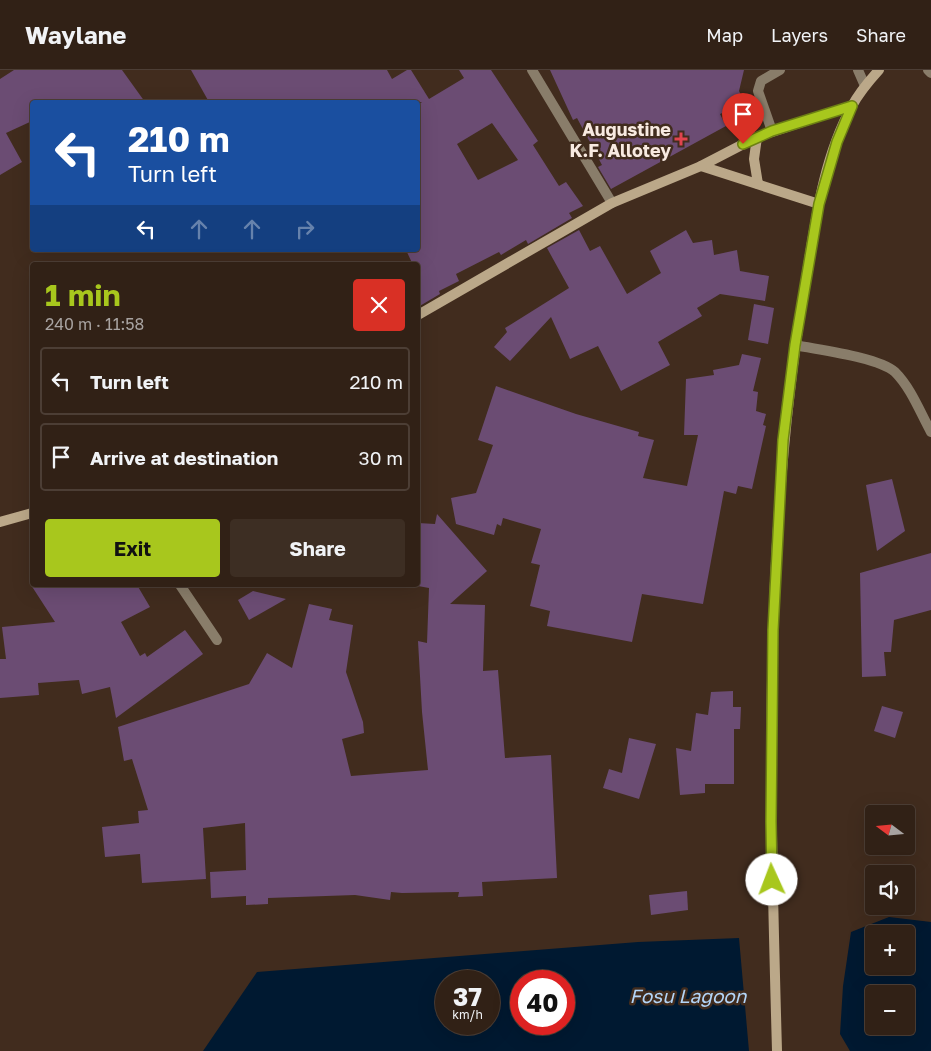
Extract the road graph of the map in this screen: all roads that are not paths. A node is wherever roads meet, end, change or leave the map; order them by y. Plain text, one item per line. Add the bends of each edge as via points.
1 (532, 70) edge
2 (780, 70) edge
3 (858, 70) edge
4 (879, 70) edge
5 (865, 86) junction
6 (852, 106) junction
7 (772, 131) junction
8 (757, 137) junction
9 (701, 166) junction
10 (758, 184) junction
11 (612, 203) junction
12 (819, 204) junction
13 (420, 314) edge
14 (795, 345) junction
15 (931, 432) edge
16 (30, 514) edge
17 (0, 522) edge
18 (181, 587) edge
19 (216, 640) dead end
20 (777, 1051) edge

1 - 11 street
2 - 7 street via 761,81 758,91
3 - 5 street
4 - 5 street
5 - 6 street
6 - 7 street
6 - 12 street via 837,142
7 - 8 street
8 - 9 street
8 - 10 street via 754,159
9 - 10 street
9 - 11 street
10 - 12 street
11 - 13 street
12 - 14 street
14 - 15 street via 881,363 894,371 904,382
14 - 20 street via 783,440 773,630 771,822
16 - 17 street
18 - 19 street

